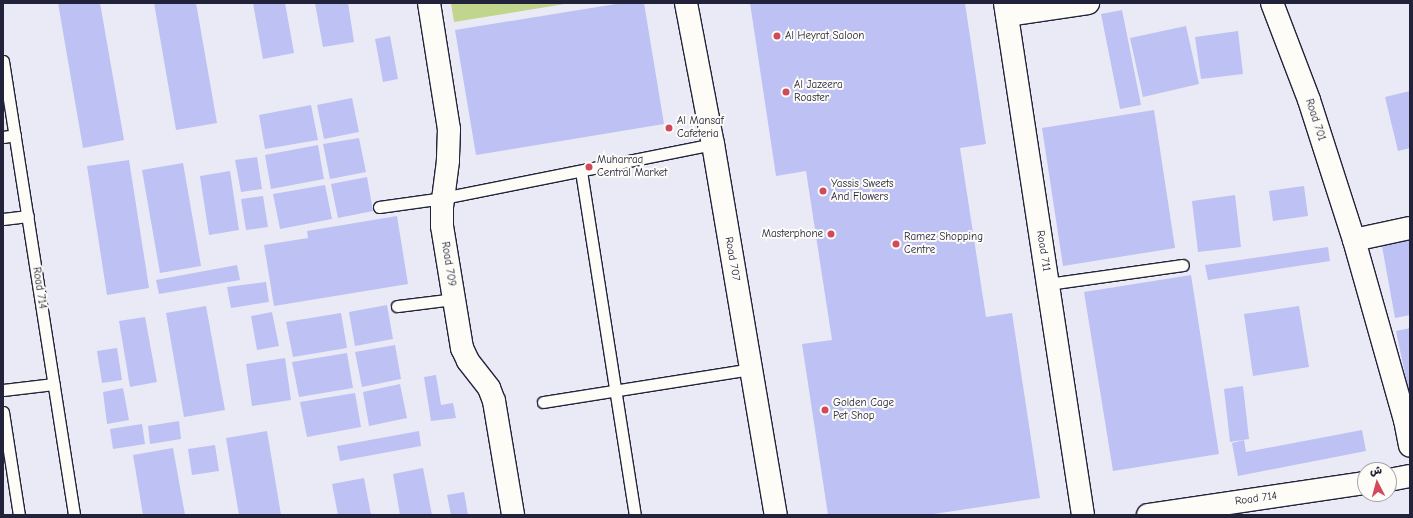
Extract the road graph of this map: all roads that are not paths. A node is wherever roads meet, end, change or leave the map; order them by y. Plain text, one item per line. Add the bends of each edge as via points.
1 (429, 3) edge
2 (686, 3) edge
3 (1088, 3) edge
4 (1272, 3) edge
5 (1006, 9) edge
6 (3, 61) edge
7 (15, 135) junction
8 (3, 137) edge
9 (713, 144) junction
10 (581, 171) junction
11 (443, 198) junction
12 (379, 207) dead end
13 (28, 216) junction
14 (3, 219) edge
15 (1410, 228) edge
16 (1354, 240) junction
17 (1183, 265) dead end
18 (1048, 284) junction
19 (454, 299) junction
20 (397, 306) dead end
21 (751, 369) junction
22 (54, 384) junction
23 (3, 390) edge
24 (615, 390) junction
25 (543, 402) dead end
26 (3, 412) edge
27 (1408, 419) edge
28 (1410, 446) edge
29 (1410, 476) edge
30 (1397, 478) edge
31 (1357, 484) edge
32 (1079, 487) junction
33 (19, 515) edge
34 (74, 515) edge
35 (513, 515) edge
36 (635, 515) edge
37 (776, 515) edge
38 (1068, 515) edge
39 (1083, 515) edge
40 (1148, 515) edge

1 - 11 street, Road 709 via 449,129
2 - 9 street, Road 707
3 - 5 street, Road 711
4 - 16 street, Road 701 via 1309,100
5 - 18 street, Road 711
6 - 7 lane, Road 714
7 - 8 lane
7 - 13 lane, Road 714
9 - 10 lane
9 - 21 street, Road 707
10 - 11 lane
10 - 24 lane
11 - 12 lane
11 - 19 street, Road 709 via 442,226
13 - 14 lane
13 - 22 lane, Road 714
15 - 16 street
16 - 27 street, Road 701
17 - 18 lane
18 - 32 street, Road 711
19 - 20 lane
19 - 35 street, Road 709 via 464,354 489,388 494,401
21 - 24 lane
21 - 37 street, Road 707
22 - 23 lane
22 - 34 lane, Road 714
24 - 25 lane
24 - 36 lane
26 - 33 lane
27 - 28 street, Road 701
29 - 30 street
31 - 40 street, Road 714
32 - 38 street, Road 711
32 - 39 street, Road 711

